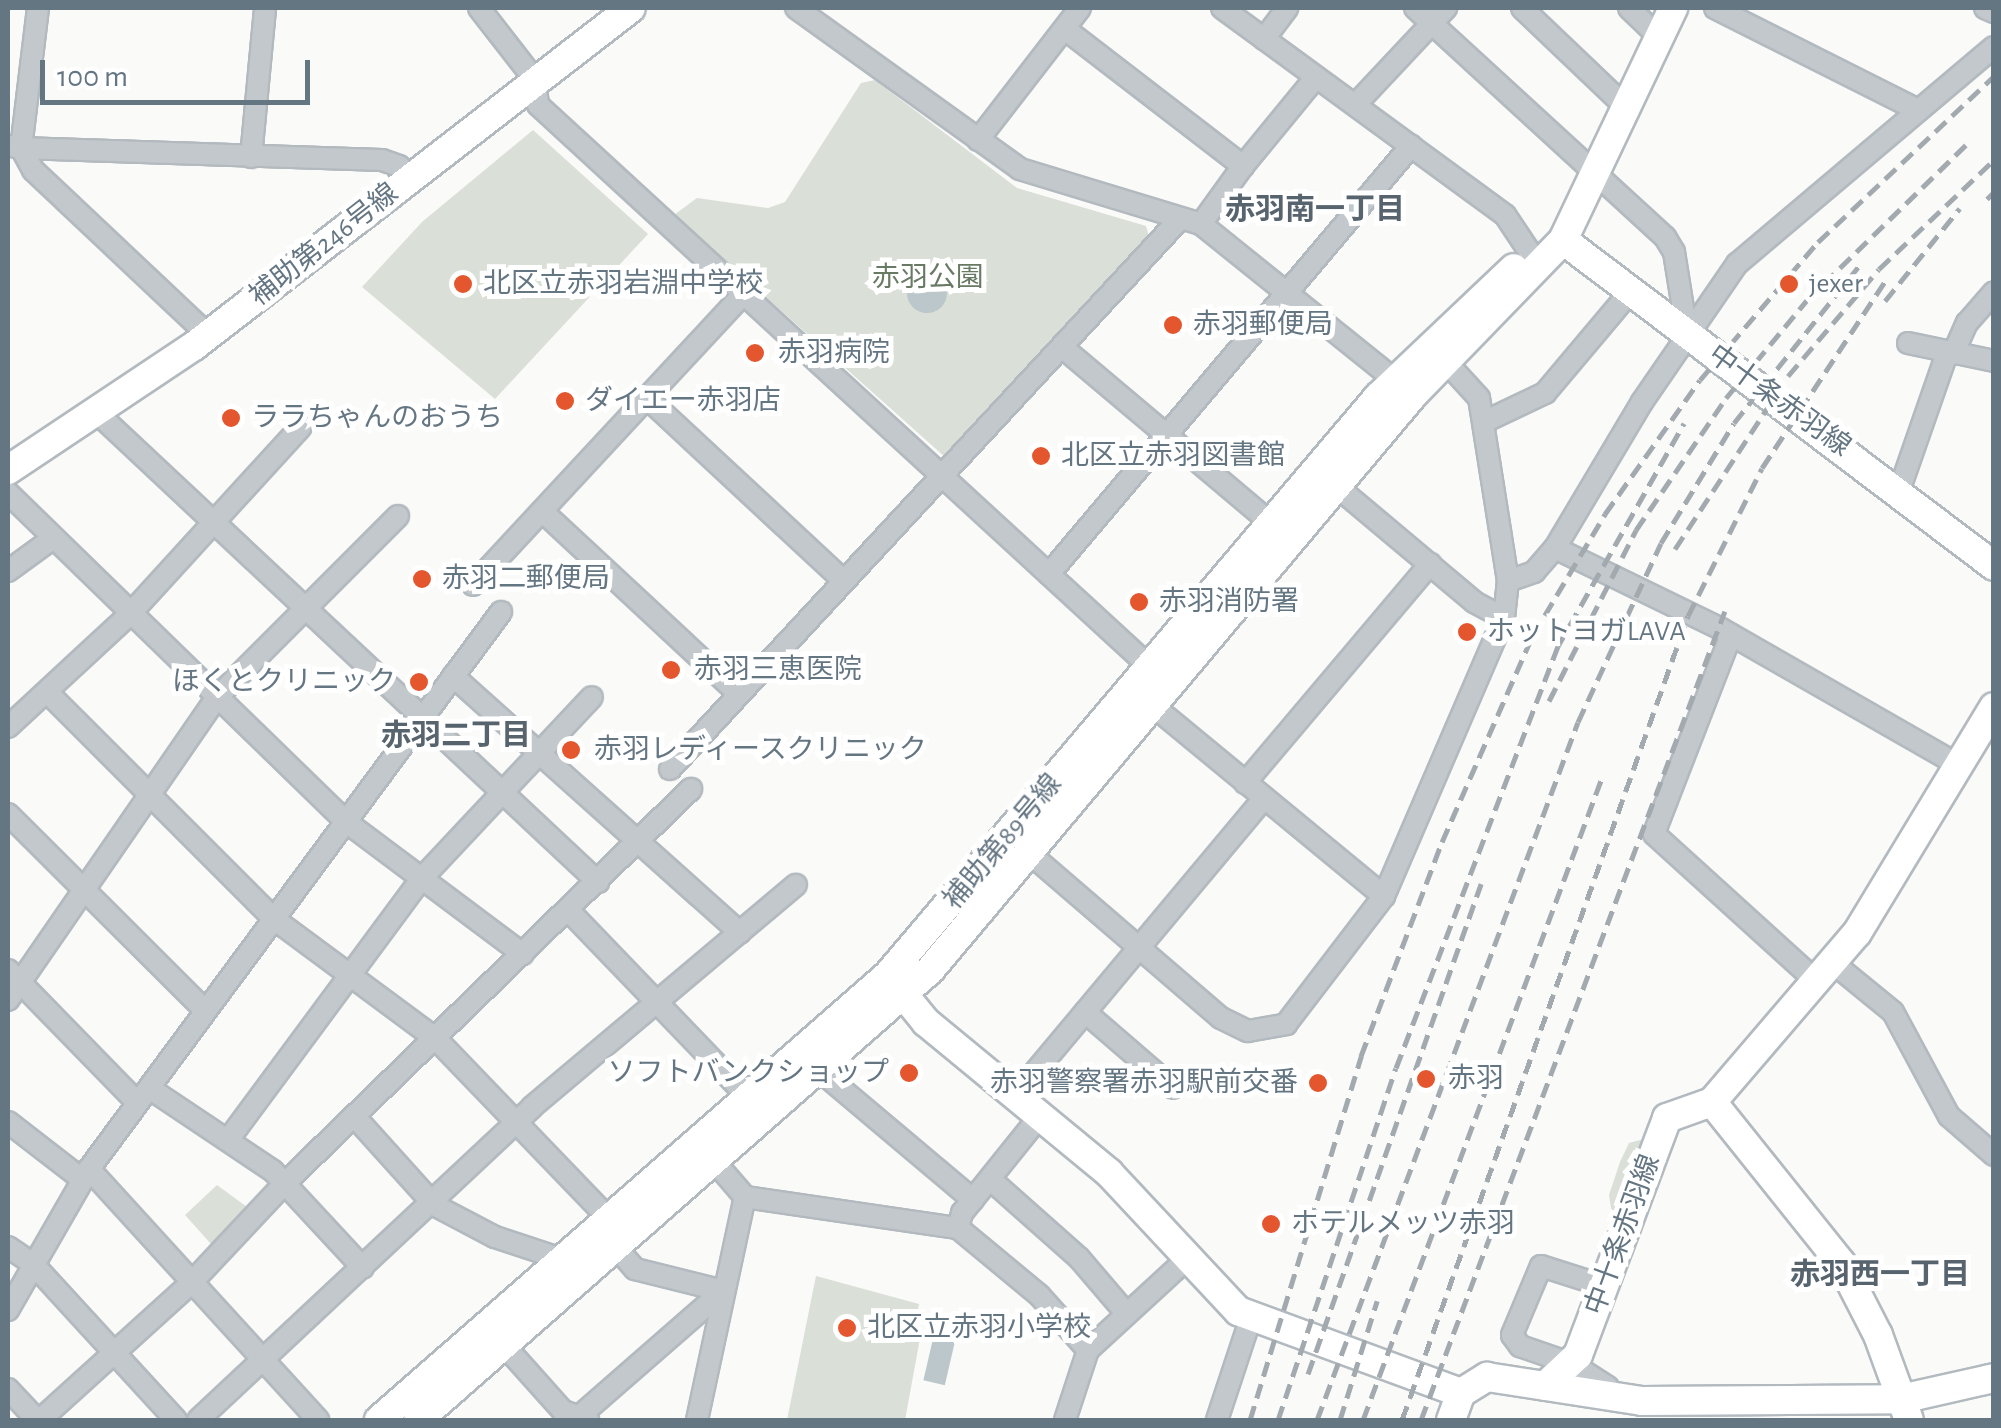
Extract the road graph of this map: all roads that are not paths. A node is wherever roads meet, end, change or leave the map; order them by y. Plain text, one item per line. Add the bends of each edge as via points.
1 (38, 8) edge
2 (265, 8) edge
3 (480, 8) edge
4 (630, 8) edge
5 (796, 8) edge
6 (1080, 8) edge
7 (1222, 8) edge
8 (1287, 8) edge
9 (1415, 8) edge
10 (1522, 8) edge
11 (1629, 8) edge
12 (1673, 8) edge
13 (1715, 8) edge
14 (1985, 8) edge
15 (1994, 12) edge
16 (1439, 15) edge
17 (1065, 29) junction
18 (1659, 37) junction
19 (1264, 39) junction
20 (1994, 47) edge
21 (1316, 76) junction
22 (536, 80) junction
23 (1356, 104) junction
24 (1625, 106) junction
25 (1918, 110) junction
26 (978, 140) junction
27 (14, 146) edge
28 (1410, 146) junction
29 (251, 157) junction
30 (1243, 166) junction
31 (1592, 172) junction
32 (409, 179) junction
33 (1573, 212) junction
34 (1178, 221) junction
35 (1201, 224) junction
36 (1563, 240) junction
37 (1531, 254) junction
38 (1288, 290) junction
39 (1630, 292) junction
40 (1994, 292) edge
41 (743, 294) junction
42 (1687, 333) junction
43 (208, 335) junction
44 (1908, 342) dead end
45 (1062, 347) junction
46 (1437, 352) junction
47 (1950, 354) junction
48 (1994, 361) edge
49 (1404, 387) junction
50 (648, 399) junction
51 (96, 412) junction
52 (1484, 422) junction
53 (301, 427) dead end
54 (1167, 433) junction
55 (8, 470) edge
56 (942, 476) junction
57 (1336, 486) junction
58 (1899, 491) junction
59 (8, 492) edge
60 (542, 511) junction
61 (398, 516) dead end
62 (212, 522) junction
63 (1272, 524) junction
64 (52, 539) junction
65 (1555, 548) junction
66 (1430, 564) junction
67 (1994, 566) edge
68 (8, 572) edge
69 (1048, 574) junction
70 (844, 581) junction
71 (1508, 581) junction
72 (472, 586) dead end
73 (306, 606) junction
74 (501, 612) dead end
75 (130, 614) junction
76 (1504, 618) junction
77 (1726, 632) junction
78 (1150, 667) junction
79 (452, 676) junction
80 (48, 692) junction
81 (739, 694) junction
82 (216, 697) junction
83 (592, 697) dead end
84 (1152, 705) junction
85 (1994, 707) edge
86 (423, 715) junction
87 (8, 727) edge
88 (539, 753) junction
89 (1960, 766) junction
90 (670, 769) dead end
91 (1246, 783) junction
92 (691, 789) dead end
93 (503, 792) junction
94 (150, 794) junction
95 (1263, 799) junction
96 (8, 814) edge
97 (345, 821) junction
98 (638, 842) junction
99 (1029, 853) junction
100 (422, 878) junction
101 (598, 882) junction
102 (796, 885) dead end
103 (85, 890) junction
104 (1384, 896) junction
105 (568, 911) junction
106 (274, 919) junction
107 (740, 933) junction
108 (1140, 946) junction
109 (524, 954) junction
110 (1825, 972) junction
111 (14, 976) edge
112 (350, 976) junction
113 (897, 986) junction
114 (8, 1000) edge
115 (658, 1003) junction
116 (205, 1010) junction
117 (1085, 1012) junction
118 (436, 1039) junction
119 (820, 1070) junction
120 (1173, 1088) dead end
121 (143, 1095) junction
122 (1015, 1096) junction
123 (748, 1097) junction
124 (1712, 1102) junction
125 (354, 1116) junction
126 (1040, 1116) junction
127 (8, 1122) edge
128 (523, 1122) junction
129 (228, 1140) junction
130 (1994, 1156) edge
131 (714, 1161) junction
132 (86, 1174) junction
133 (991, 1180) junction
134 (285, 1183) junction
135 (745, 1197) junction
136 (973, 1200) junction
137 (434, 1205) junction
138 (608, 1217) junction
139 (958, 1228) junction
140 (614, 1245) junction
141 (8, 1247) edge
142 (559, 1258) junction
143 (1188, 1258) junction
144 (33, 1264) junction
145 (363, 1268) junction
146 (192, 1282) junction
147 (1604, 1286) junction
148 (724, 1291) junction
149 (8, 1310) edge
150 (1126, 1313) junction
151 (1252, 1317) junction
152 (502, 1344) junction
153 (1088, 1350) junction
154 (114, 1352) junction
155 (1578, 1352) junction
156 (263, 1359) junction
157 (1994, 1378) edge
158 (1545, 1386) junction
159 (8, 1389) edge
160 (1461, 1393) junction
161 (1905, 1410) edge
162 (1642, 1411) edge
163 (38, 1420) edge
164 (176, 1420) edge
165 (198, 1420) edge
166 (318, 1420) edge
167 (380, 1420) edge
168 (418, 1420) edge
169 (581, 1420) edge
170 (697, 1420) edge
171 (1065, 1420) edge
172 (1217, 1420) edge
173 (1451, 1420) edge

1 - 27 street
2 - 29 street
3 - 22 street
4 - 22 street, 補助第246号線
5 - 26 street
6 - 17 street
7 - 19 street
8 - 19 street
9 - 16 street
10 - 24 street
11 - 18 street
12 - 18 street, 補助第89号線
13 - 25 street
14 - 15 street
16 - 23 street
16 - 31 street
17 - 26 street
17 - 30 street
18 - 24 street, 補助第89号線
19 - 21 street
20 - 25 street
21 - 23 street
21 - 30 street
22 - 32 street, 補助第246号線
22 - 41 street via 538,106
23 - 28 street
24 - 31 street, 補助第89号線
25 - 42 street via 1736,264
26 - 34 street via 1055,184
27 - 29 street
27 - 43 street
28 - 37 street via 1505,215
28 - 38 street
29 - 32 street via 382,160
30 - 35 street
31 - 33 street, 補助第89号線
31 - 42 street via 1674,252
32 - 43 street, 補助第246号線
33 - 36 street, 補助第89号線
33 - 37 street, 補助第89号線
34 - 35 street
34 - 45 street
35 - 38 street
36 - 39 street, 中十条赤羽線
36 - 46 street, 補助第89号線
37 - 46 street, 補助第89号線
38 - 49 street
38 - 54 street
39 - 42 street, 中十条赤羽線
39 - 52 street via 1545,393
40 - 47 street
41 - 50 street
41 - 56 street
42 - 58 street, 中十条赤羽線
42 - 65 street
43 - 51 street, 補助第246号線
44 - 47 street
45 - 54 street
45 - 56 street
46 - 49 street, 補助第89号線
46 - 52 street via 1472,384
47 - 48 street
47 - 58 street
49 - 57 street, 補助第89号線
49 - 63 street, 補助第89号線
50 - 60 street
50 - 70 street
51 - 55 street, 補助第246号線
51 - 62 street
52 - 71 street
53 - 62 street
54 - 63 street
54 - 69 street
56 - 69 street
56 - 70 street
57 - 66 street
57 - 84 street, 補助第89号線
58 - 67 street, 中十条赤羽線
59 - 64 street
60 - 72 street
60 - 81 street
61 - 73 street
62 - 73 street
62 - 75 street
63 - 78 street, 補助第89号線
64 - 68 street
64 - 75 street
65 - 71 street via 1534,572
65 - 77 street
66 - 76 street
66 - 91 street
69 - 78 street
70 - 81 street
71 - 76 street
73 - 82 street
73 - 86 street
74 - 79 street
75 - 80 street
75 - 82 street
76 - 104 street
77 - 89 street
77 - 110 street via 1654,834
78 - 84 street
78 - 113 street, 補助第89号線
79 - 86 street
79 - 88 street
80 - 87 street
80 - 94 street
81 - 90 street
82 - 94 street
82 - 97 street
83 - 88 street
84 - 91 street
84 - 99 street, 補助第89号線
85 - 89 street, 中十条赤羽線
86 - 93 street
86 - 97 street
88 - 93 street
88 - 98 street
89 - 110 street, 中十条赤羽線 via 1886,894
91 - 95 street
92 - 98 street
93 - 100 street
93 - 101 street
94 - 103 street
94 - 106 street
95 - 104 street
95 - 108 street
96 - 103 street
97 - 100 street
97 - 106 street
98 - 101 street
98 - 107 street
99 - 108 street
99 - 113 street, 補助第89号線
100 - 109 street
100 - 112 street
101 - 105 street
102 - 107 street
103 - 111 street
103 - 116 street
104 - 108 street via 1286,1024 1266,1032 1236,1028
105 - 109 street
105 - 115 street
106 - 112 street
106 - 116 street
107 - 115 street
108 - 117 street
109 - 118 street
110 - 124 street, 中十条赤羽線
110 - 130 street via 1893,1012 1948,1116
111 - 114 street
111 - 121 street
112 - 118 street
112 - 129 street
113 - 119 street, 補助第89号線
113 - 122 street
113 - 123 street, 補助第89号線
115 - 123 street
115 - 128 street
116 - 121 street
117 - 120 street
117 - 122 street
118 - 125 street
118 - 128 street
119 - 131 street, 補助第89号線
119 - 136 street
121 - 129 street
121 - 132 street
122 - 126 street
123 - 138 street, 補助第89号線
124 - 147 street, 中十条赤羽線 via 1666,1118
124 - 161 street via 1841,1263
125 - 134 street
125 - 137 street
126 - 133 street
126 - 143 street via 1109,1173
127 - 132 street
128 - 137 street
128 - 138 street
129 - 134 street
131 - 135 street
131 - 140 street, 補助第89号線
132 - 144 street
132 - 146 street
133 - 136 street
133 - 150 street via 1080,1258
134 - 145 street
134 - 146 street
135 - 139 street
135 - 148 street
136 - 139 street
137 - 142 street via 495,1237
137 - 145 street
138 - 142 street, 補助第89号線
139 - 153 street via 1038,1295
140 - 148 street via 634,1268
140 - 152 street, 補助第89号線
141 - 144 street
142 - 167 street, 補助第89号線
143 - 150 street
143 - 151 street via 1231,1306
144 - 149 street
144 - 154 street
145 - 156 street
146 - 154 street
146 - 156 street
147 - 155 street, 中十条赤羽線
147 - 155 street via 1549,1264 1535,1272 1514,1340
148 - 169 street
148 - 170 street
150 - 153 street
151 - 160 street
151 - 172 street
152 - 168 street, 補助第89号線
152 - 169 street via 563,1412
153 - 171 street
154 - 163 street
154 - 164 street
155 - 158 street
155 - 162 street via 1608,1387
156 - 165 street
156 - 166 street
157 - 161 street
158 - 160 street via 1487,1377
158 - 162 street
159 - 163 street
160 - 173 street
161 - 162 street

